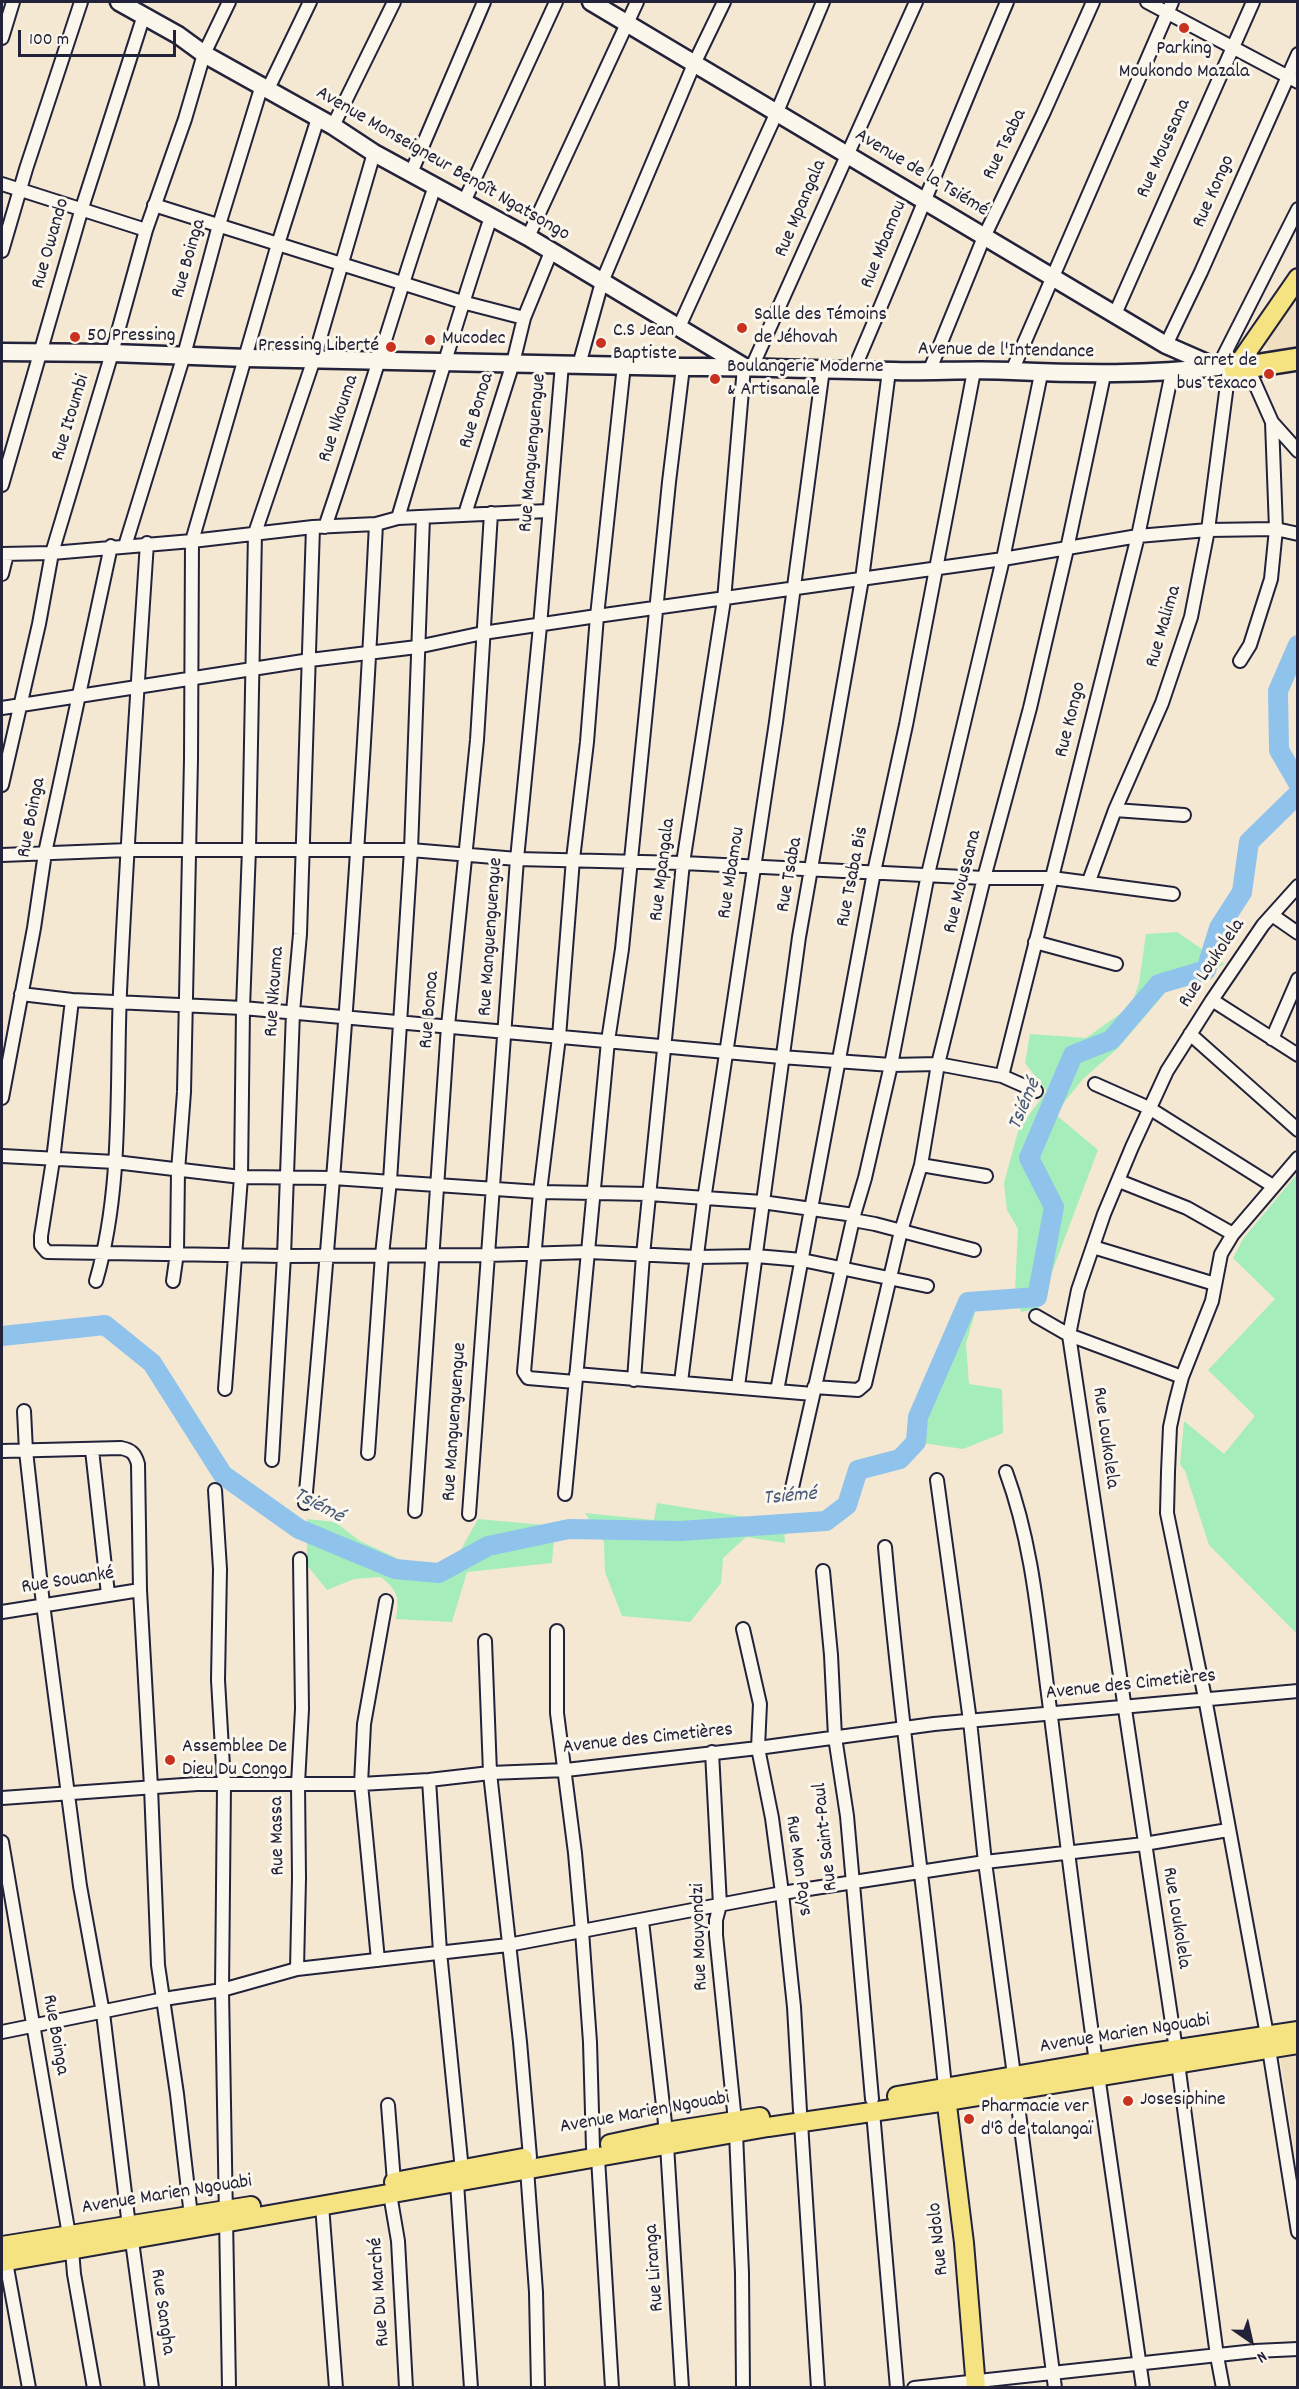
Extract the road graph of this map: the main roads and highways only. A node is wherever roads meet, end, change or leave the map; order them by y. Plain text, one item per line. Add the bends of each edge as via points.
1 (1298, 278) edge
2 (1298, 359) edge
3 (1233, 368) joint
4 (1298, 2031) edge
5 (1268, 2042) junction
6 (1298, 2044) edge
7 (946, 2094) junction
8 (392, 2188) junction
9 (226, 2216) junction
10 (130, 2233) junction
11 (2, 2252) edge
12 (975, 2385) edge

1 - 3 main road
2 - 3 highway
4 - 5 main road, Avenue Marien Ngouabi
5 - 6 main road
5 - 7 main road, Avenue Marien Ngouabi
7 - 8 main road, Avenue Marien Ngouabi
7 - 12 main road, Rue Ndolo via 964,2243
8 - 9 main road, Avenue Marien Ngouabi
8 - 9 main road via 322,2205
9 - 10 main road
9 - 10 main road, Avenue Marien Ngouabi via 191,2216
10 - 11 main road, Avenue Marien Ngouabi

